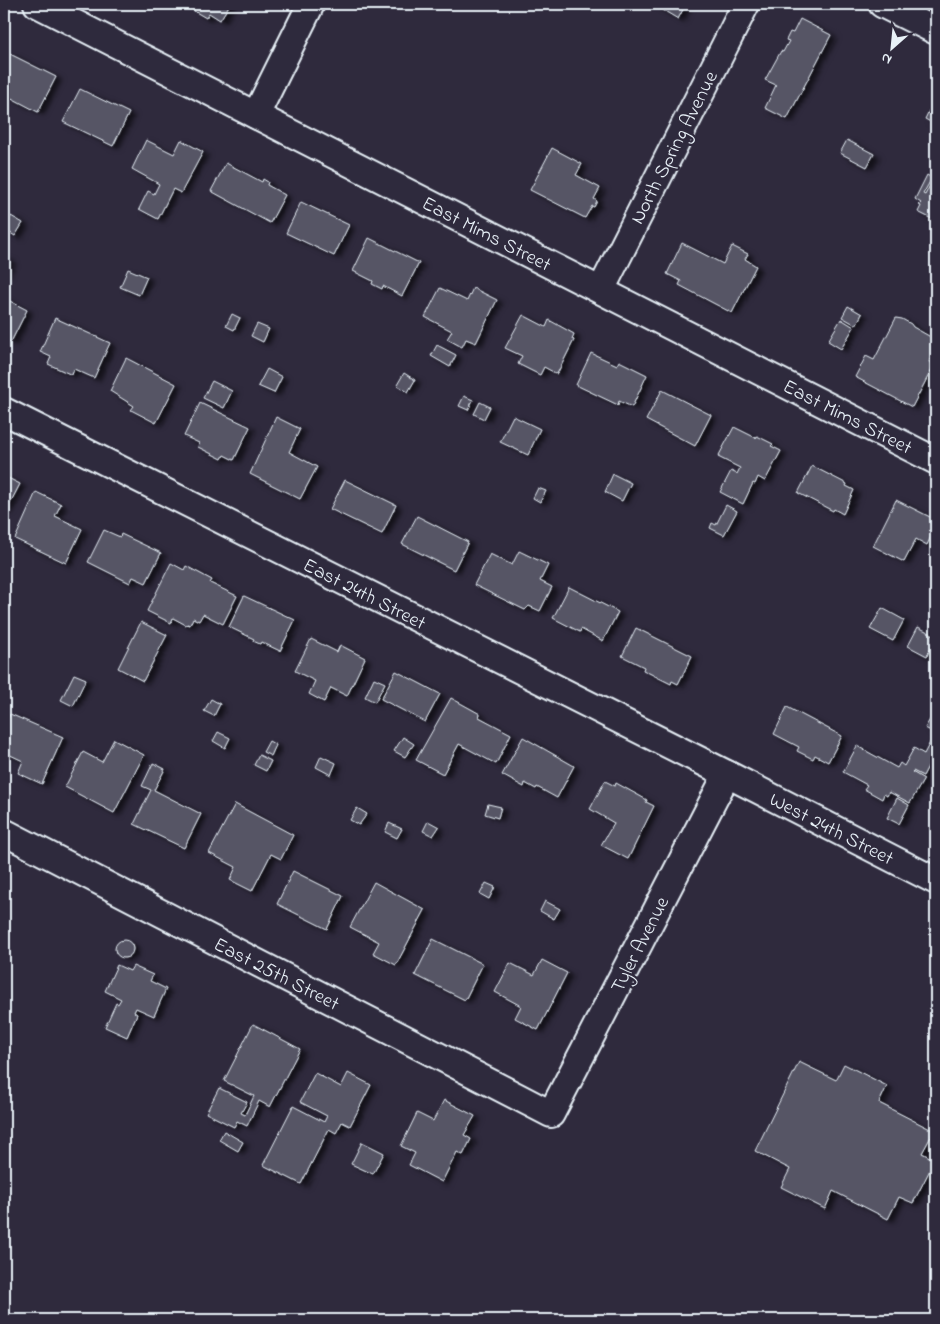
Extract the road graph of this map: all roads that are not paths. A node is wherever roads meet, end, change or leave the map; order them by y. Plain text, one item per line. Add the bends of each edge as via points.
1 (37, 4) edge
2 (312, 4) edge
3 (746, 4) edge
4 (882, 4) edge
5 (936, 31) edge
6 (256, 115) junction
7 (601, 290) junction
8 (4, 412) edge
9 (936, 461) edge
10 (727, 774) junction
11 (4, 832) edge
12 (936, 881) edge
13 (551, 1114) joint

1 - 6 street, East Mims Street
2 - 6 street
3 - 7 street, North Spring Avenue
4 - 5 street
6 - 7 street, East Mims Street
7 - 9 street, East Mims Street
8 - 10 street, East 24th Street
10 - 12 street, West 24th Street
10 - 13 street, Tyler Avenue
11 - 13 street, East 25th Street

